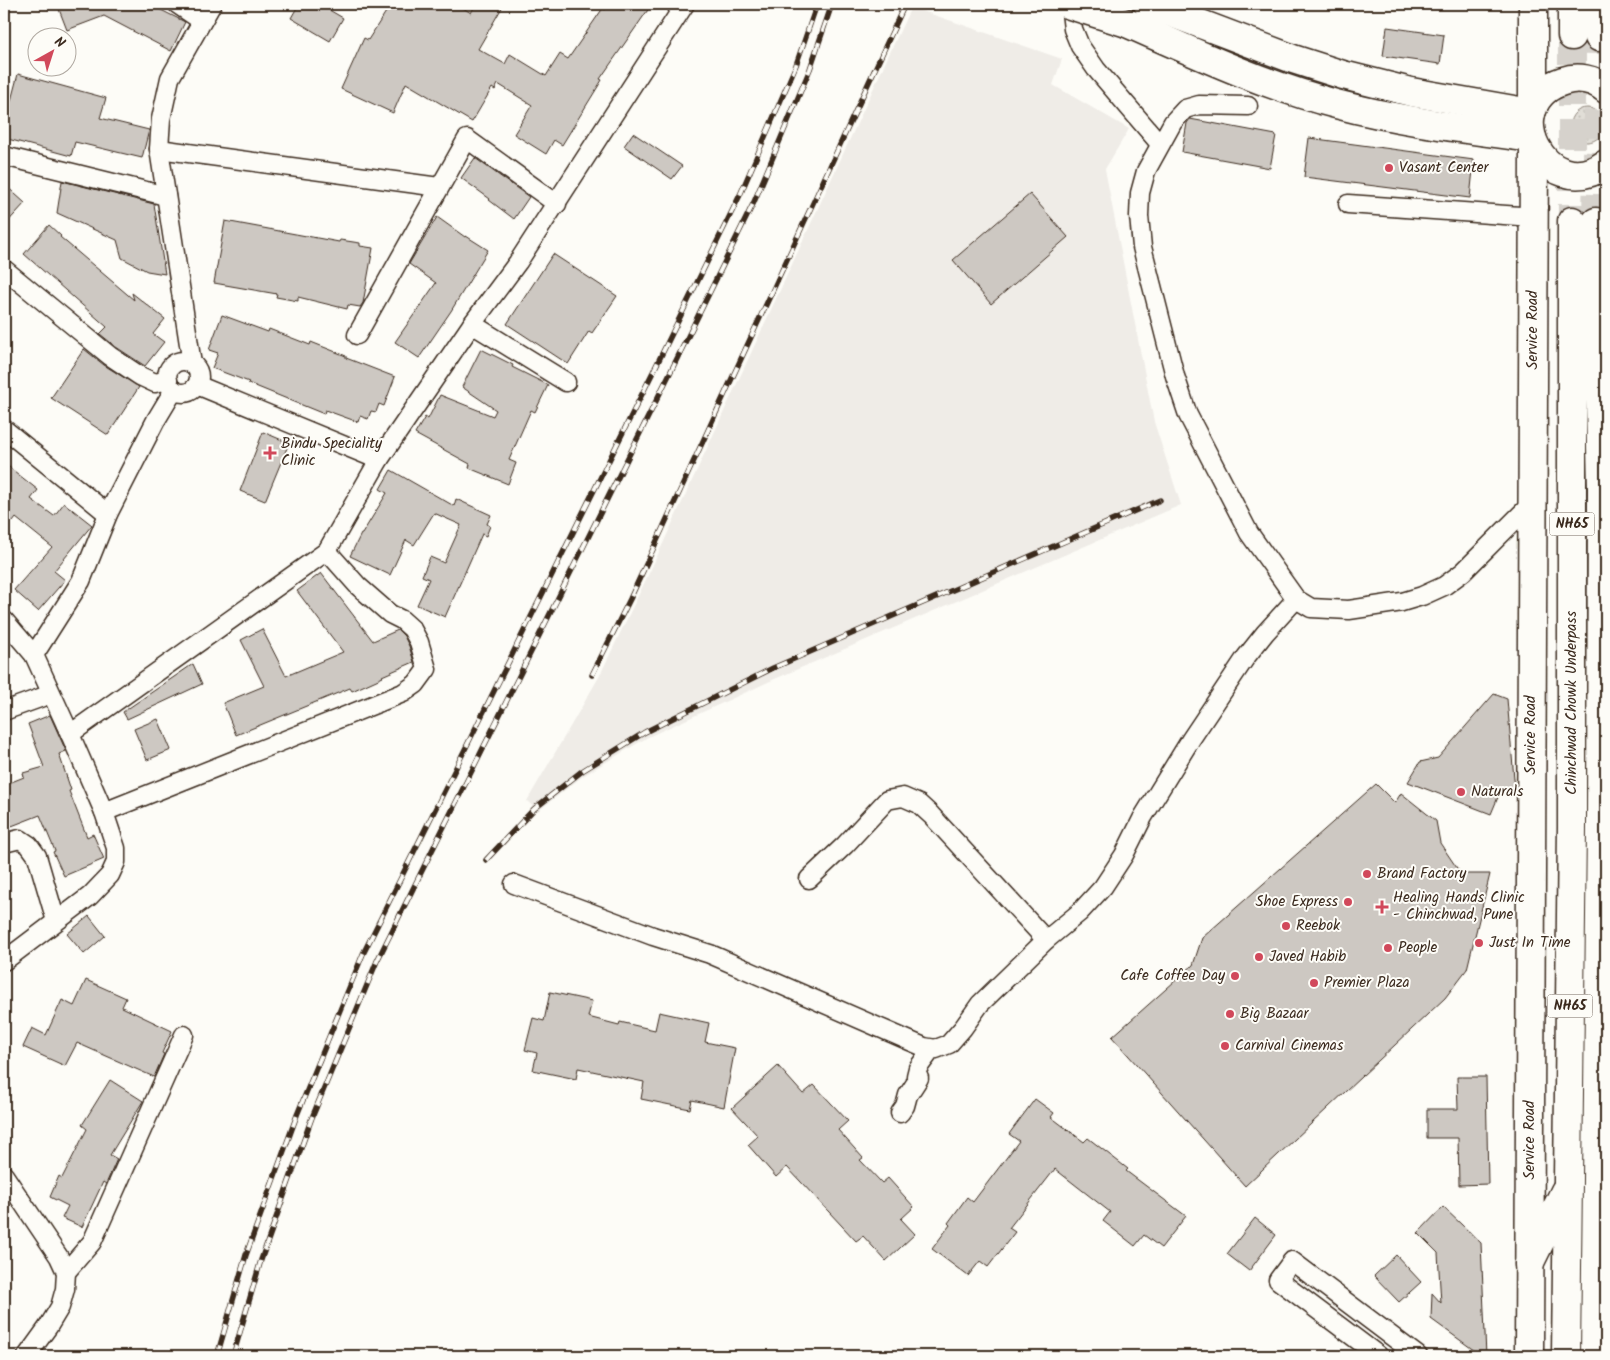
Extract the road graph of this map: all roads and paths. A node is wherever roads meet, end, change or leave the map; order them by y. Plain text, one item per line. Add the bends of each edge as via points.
1 (176, 4) edge
2 (212, 4) edge
3 (685, 4) edge
4 (1068, 4) edge
5 (1148, 4) edge
6 (1533, 4) edge
7 (1572, 4) edge
8 (1598, 4) edge
9 (202, 21) junction
10 (1572, 36) tunnel mouth
11 (1599, 37) tunnel mouth
12 (1606, 89) edge
13 (1248, 106) dead end
14 (1532, 126) junction
15 (1160, 144) junction
16 (159, 149) junction
17 (4, 156) edge
18 (1606, 164) edge
19 (439, 187) junction
20 (166, 196) junction
21 (556, 204) junction
22 (1348, 204) dead end
23 (1534, 217) junction
24 (4, 269) edge
25 (472, 324) junction
26 (356, 336) dead end
27 (192, 364) junction
28 (566, 382) dead end
29 (171, 385) junction
30 (197, 385) junction
31 (4, 429) edge
32 (379, 460) junction
33 (1533, 502) junction
34 (108, 514) junction
35 (327, 551) junction
36 (1296, 599) junction
37 (4, 620) edge
38 (34, 655) junction
39 (51, 694) junction
40 (4, 711) edge
41 (70, 734) junction
42 (104, 812) junction
43 (4, 844) edge
44 (810, 879) dead end
45 (514, 884) dead end
46 (56, 921) junction
47 (1046, 940) junction
48 (4, 962) edge
49 (184, 1035) dead end
50 (932, 1049) junction
51 (900, 1113) dead end
52 (4, 1175) edge
53 (1568, 1185) junction
54 (1529, 1264) junction
55 (66, 1272) junction
56 (1606, 1291) edge
57 (1596, 1345) edge
58 (28, 1356) edge
59 (1379, 1356) edge
60 (1418, 1356) edge
61 (1529, 1356) edge
62 (1566, 1356) edge

1 - 9 street
2 - 9 street
3 - 21 street
4 - 14 main road, bridge via 1127,23 1266,82 1336,104 1401,119
4 - 15 street via 1080,46
5 - 14 main road via 1343,75
6 - 14 main road, Service Road
7 - 10 main road
8 - 11 main road
9 - 16 street via 170,78 161,119
12 - 14 main road via 1586,79 1568,80 1550,87 1538,100
13 - 15 street via 1199,105 1185,109
14 - 18 main road via 1538,153 1552,166 1569,173 1587,173
14 - 23 main road, Service Road
15 - 36 street via 1146,171 1140,193 1139,216 1142,247 1175,376 1188,415 1249,533
16 - 19 street
16 - 20 street
17 - 20 street
19 - 21 street via 466,139
19 - 26 street
20 - 27 street
21 - 25 street
22 - 23 street
23 - 33 main road, Service Road
24 - 29 street via 118,361 155,383
25 - 28 street
25 - 32 street
27 - 29 street via 181,361 169,369
27 - 30 street via 198,373
29 - 30 street via 181,392 188,392
29 - 34 street
30 - 32 street
31 - 34 street
32 - 35 street
33 - 36 street via 1463,572 1422,596 1349,610 1311,608
33 - 54 main road, Service Road
34 - 38 street via 81,581
35 - 41 street
35 - 42 street via 358,586 412,628 427,669 416,684 403,693
36 - 47 street via 1246,657 1191,739 1103,887 1080,912
37 - 38 street
38 - 39 street
39 - 40 street
39 - 41 street
41 - 42 street
42 - 46 street via 116,848 116,862 110,874 90,896
43 - 46 street via 20,839 29,845 36,856
44 - 47 street via 888,800 904,797 931,815
45 - 50 street via 652,936 710,954
46 - 48 street
47 - 50 street via 980,1004 949,1044
49 - 55 street via 92,1242
50 - 51 street via 918,1068 916,1076 919,1078
52 - 55 street
53 - 54 main road
53 - 57 main road, Chinchwad Chowk Underpass / NH65 via 1584,222 1602,508
53 - 62 main road, NH65
54 - 61 main road, Service Road
55 - 58 street via 60,1307
56 - 57 main road
59 - 60 street via 1278,1280 1292,1261

